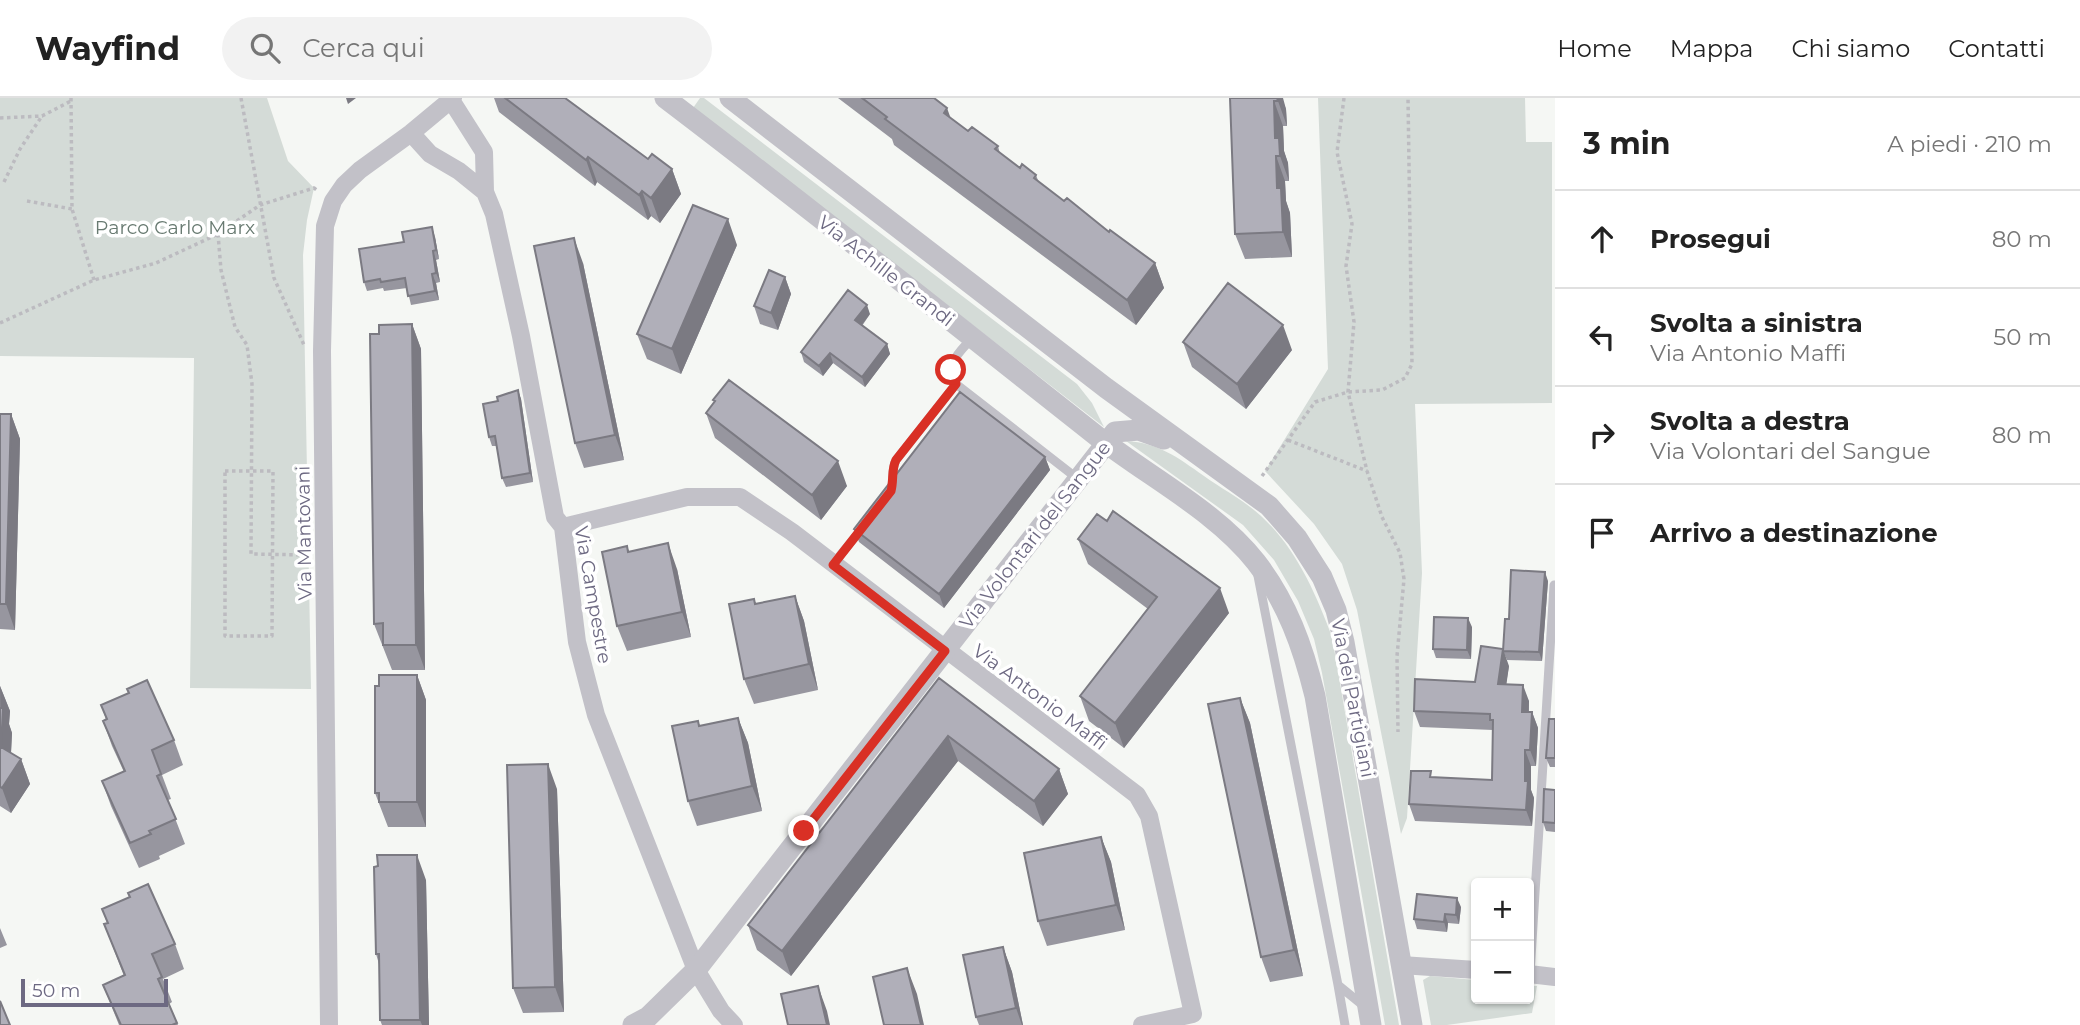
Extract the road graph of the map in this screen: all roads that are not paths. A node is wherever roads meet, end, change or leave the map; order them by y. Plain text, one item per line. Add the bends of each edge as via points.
1 (730, 98) edge
2 (452, 99) edge
3 (676, 101) edge
4 (411, 133) junction
5 (485, 192) junction
6 (972, 338) junction
7 (956, 384) junction
8 (1105, 388) junction
9 (1110, 438) junction
10 (1184, 445) junction
11 (1078, 479) junction
12 (883, 501) edge
13 (866, 522) edge
14 (563, 527) junction
15 (1255, 561) junction
16 (833, 565) junction
17 (1554, 585) edge
18 (945, 651) junction
19 (1531, 941) edge
20 (1401, 965) junction
21 (696, 970) junction
22 (1471, 970) edge
23 (1534, 975) edge
24 (1555, 977) edge
25 (1338, 985) junction
26 (1369, 1017) edge
27 (330, 1025) edge
28 (633, 1025) edge
29 (734, 1025) edge
30 (1142, 1025) edge
31 (1345, 1025) edge
32 (1412, 1025) edge

1 - 8 street
2 - 4 street, Via Mantovani
2 - 5 street, Via Campestre via 484,152
3 - 6 street, Via Achille Grandi
4 - 5 street via 430,154
4 - 27 street, Via Mantovani via 360,170 333,201 325,226 322,351
5 - 14 street, Via Campestre via 521,336 555,517
6 - 7 lane via 954,359 951,370
6 - 9 street, Via Achille Grandi
7 - 11 lane
7 - 12 lane via 896,460 891,491
8 - 9 street, Via Volontari del Sangue
8 - 10 street, Via dei Partigiani
9 - 10 street, Via Volontari del Sangue via 1139,430
9 - 11 street, Via Volontari del Sangue
9 - 15 street, Via dei Partigiani
10 - 20 street, Via dei Partigiani via 1269,506 1297,538 1336,610
11 - 18 street, Via Volontari del Sangue
13 - 16 lane
14 - 16 street, Via Antonio Maffi via 687,497 740,497
14 - 21 street, Via Campestre via 576,642 596,715
15 - 25 lane
15 - 26 street, Via dei Partigiani via 1278,593 1305,654
16 - 18 street, Via Antonio Maffi
17 - 19 lane
18 - 21 street, Via Volontari del Sangue
18 - 30 street, Via Antonio Maffi via 1137,796 1149,816 1193,1014
20 - 22 street
20 - 32 street, Via dei Partigiani
21 - 28 street, Via Volontari del Sangue via 648,1017
21 - 29 street, Via Campestre
23 - 24 street
25 - 26 lane
25 - 31 lane

